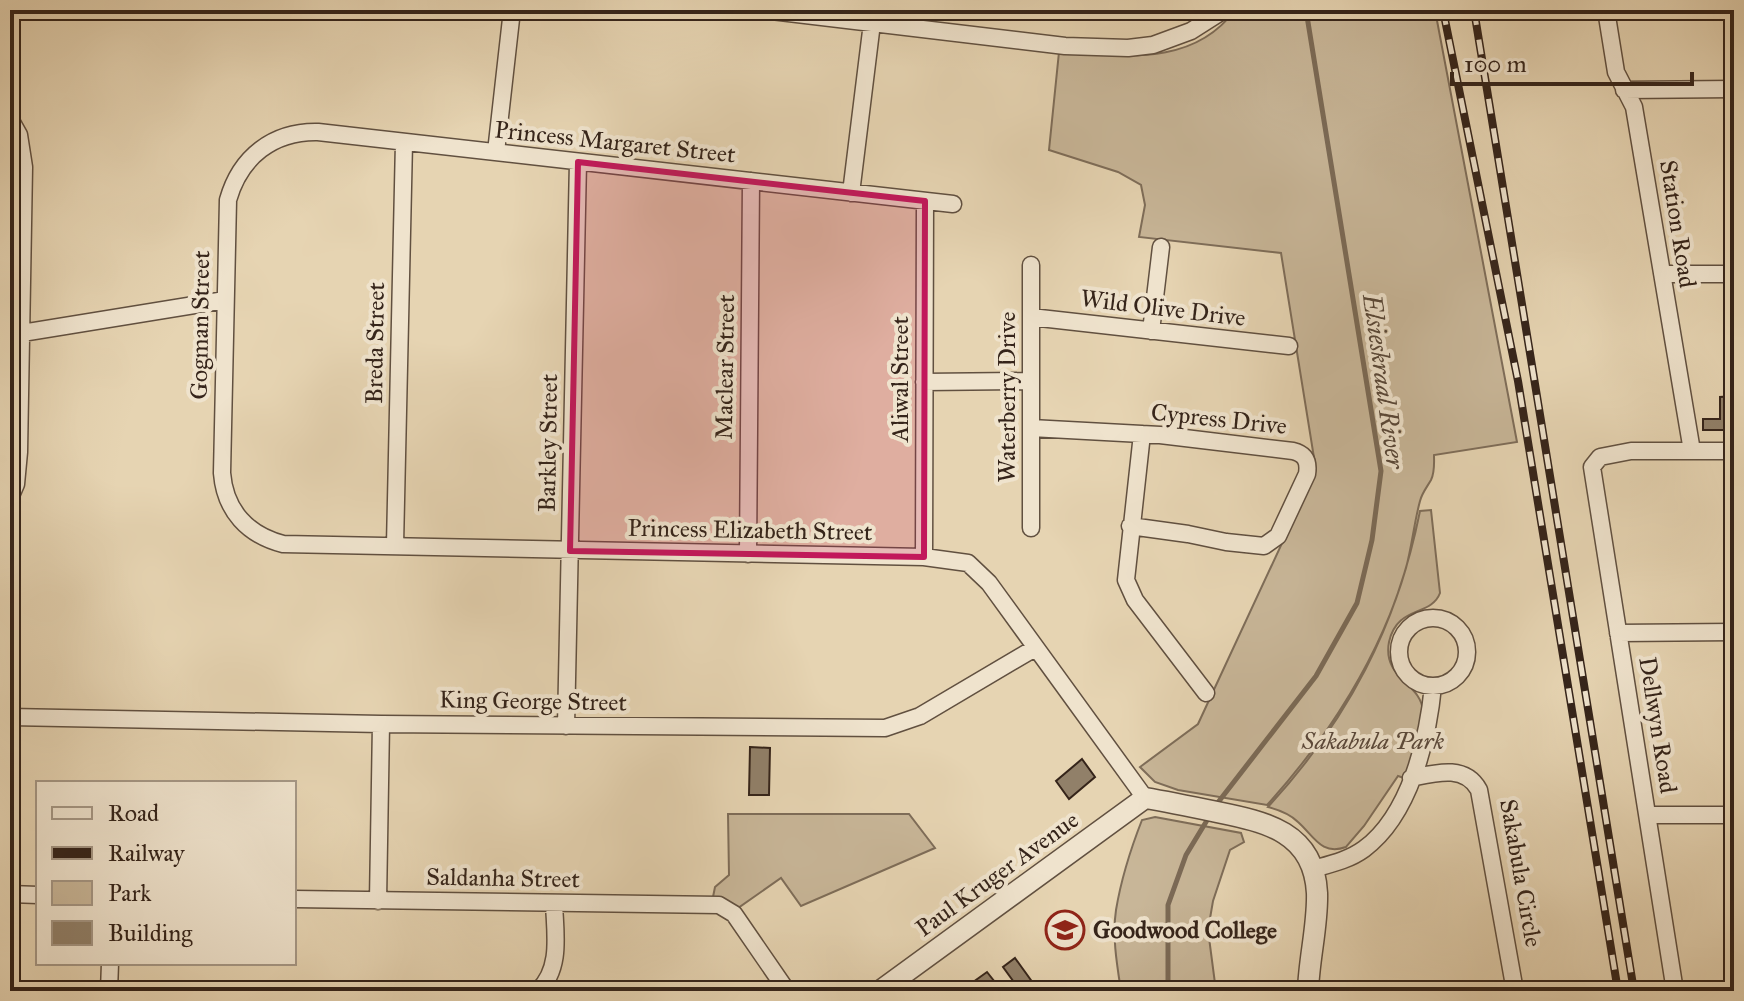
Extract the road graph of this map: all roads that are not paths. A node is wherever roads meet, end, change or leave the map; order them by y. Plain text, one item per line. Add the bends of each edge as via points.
1 (512, 10) edge
2 (763, 10) edge
3 (1224, 10) edge
4 (1606, 10) edge
5 (872, 23) junction
6 (1734, 89) edge
7 (1624, 90) junction
8 (10, 119) edge
9 (273, 141) joint
10 (404, 142) junction
11 (496, 152) junction
12 (578, 162) junction
13 (751, 181) junction
14 (851, 193) junction
15 (925, 201) junction
16 (953, 204) dead end
17 (1161, 247) dead end
18 (1031, 265) dead end
19 (1662, 274) junction
20 (1734, 274) edge
21 (225, 300) junction
22 (1031, 317) junction
23 (1151, 331) junction
24 (22, 333) junction
25 (1289, 346) dead end
26 (1031, 381) junction
27 (924, 382) junction
28 (1031, 428) junction
29 (1142, 434) junction
30 (1692, 451) junction
31 (1734, 451) edge
32 (10, 498) edge
33 (242, 522) joint
34 (1130, 526) junction
35 (1031, 528) dead end
36 (395, 545) junction
37 (570, 551) junction
38 (748, 554) junction
39 (924, 557) junction
40 (1734, 632) edge
41 (1618, 633) junction
42 (1035, 648) junction
43 (1433, 686) junction
44 (1206, 693) dead end
45 (10, 717) edge
46 (381, 724) junction
47 (566, 726) junction
48 (1411, 778) junction
49 (1145, 798) junction
50 (1648, 815) junction
51 (1734, 815) edge
52 (1313, 869) junction
53 (10, 894) edge
54 (36, 895) edge
55 (296, 899) edge
56 (378, 901) junction
57 (554, 903) junction
58 (110, 965) edge
59 (109, 991) edge
60 (538, 991) edge
61 (787, 991) edge
62 (880, 991) edge
63 (1308, 991) edge
64 (1515, 991) edge
65 (1675, 991) edge

1 - 11 street
2 - 5 street
3 - 5 street via 1191,31 1128,48 1065,46
4 - 7 street, Station Road
5 - 14 street
6 - 7 street
7 - 19 street, Station Road via 1634,107
8 - 24 street via 24,156
9 - 10 street, Princess Margaret Street via 307,132
9 - 21 street, Gogman Street via 244,163 232,186 226,214
10 - 11 street, Princess Margaret Street
10 - 36 street, Breda Street
11 - 12 street, Princess Margaret Street
12 - 13 street, Princess Margaret Street
12 - 37 street, Barkley Street
13 - 14 street, Princess Margaret Street
13 - 38 street, Maclear Street
14 - 15 street, Princess Margaret Street
15 - 16 street, Princess Margaret Street
15 - 27 street, Aliwal Street
17 - 23 street
18 - 22 street, Waterberry Drive
19 - 20 street
19 - 30 street, Station Road
21 - 24 street
21 - 33 street, Gogman Street via 222,473 225,495
22 - 23 street, Wild Olive Drive
22 - 26 street, Waterberry Drive
23 - 25 street, Wild Olive Drive
24 - 32 street via 18,472
26 - 27 street
26 - 28 street, Waterberry Drive
27 - 39 street, Aliwal Street
28 - 29 street, Cypress Drive
28 - 35 street, Waterberry Drive
29 - 34 street
29 - 34 street, Cypress Drive via 1299,452 1308,462 1307,474 1278,536 1264,546
30 - 31 street
30 - 41 street, Dellwyn Road via 1613,453 1592,467
33 - 36 street, Princess Elizabeth Street via 283,544
34 - 44 street via 1129,590
36 - 37 street, Princess Elizabeth Street
37 - 38 street, Princess Elizabeth Street
37 - 47 street, Barkley Street
38 - 39 street, Princess Elizabeth Street
39 - 42 street, Princess Elizabeth Street via 968,563 979,571
40 - 41 street
41 - 50 street, Dellwyn Road
42 - 47 street, King George Street via 896,726
42 - 49 street, Princess Elizabeth Street
43 - 43 street via 1409,677 1398,653 1407,629 1431,617 1454,625 1467,655 1459,674
43 - 48 street via 1428,729
45 - 46 street, King George Street
46 - 47 street, King George Street
46 - 56 street
48 - 52 street via 1390,819 1366,848
48 - 64 street, Sakabula Circle via 1457,773 1479,790
49 - 52 street via 1254,819 1288,835
49 - 62 street, Paul Kruger Avenue
50 - 51 street
50 - 65 street, Dellwyn Road
52 - 63 street via 1316,908
53 - 54 street
55 - 56 street, Saldanha Street
56 - 57 street, Saldanha Street
57 - 60 street via 555,959
57 - 61 street, Saldanha Street via 725,907
58 - 59 street

